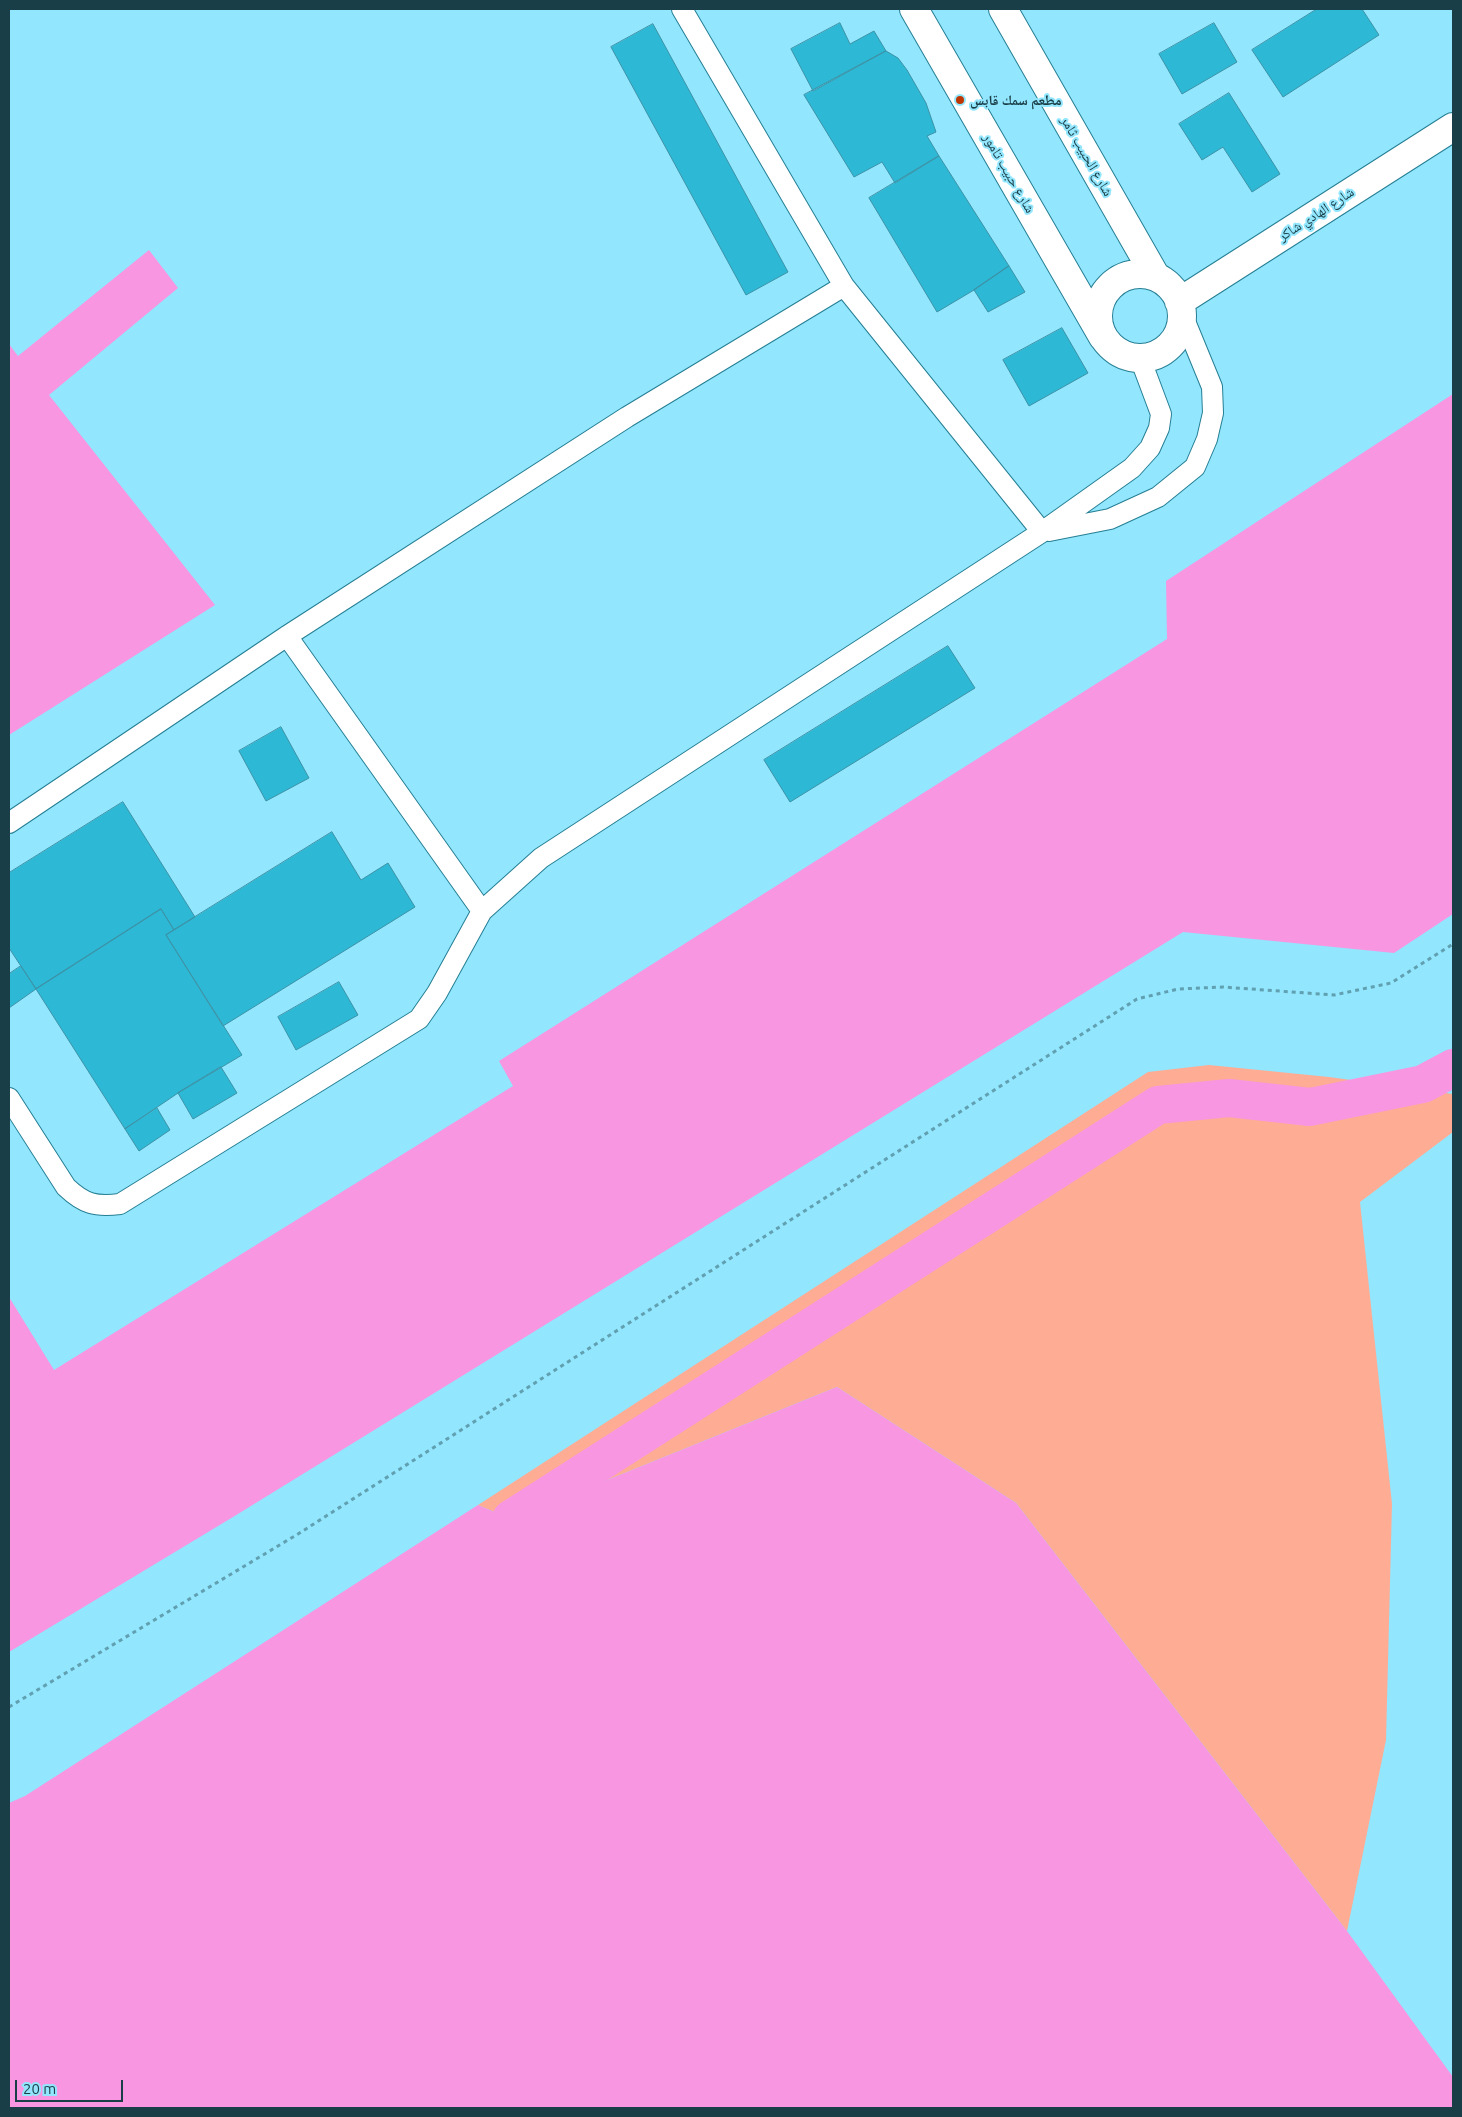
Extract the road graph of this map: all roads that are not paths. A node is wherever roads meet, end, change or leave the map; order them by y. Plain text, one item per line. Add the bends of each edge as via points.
1 (682, 9) edge
2 (914, 9) edge
3 (1003, 9) edge
4 (1453, 127) edge
5 (1156, 278) junction
6 (844, 286) junction
7 (1180, 308) junction
8 (1103, 337) junction
9 (1140, 358) junction
10 (1042, 532) junction
11 (287, 636) junction
12 (9, 823) edge
13 (482, 911) junction
14 (9, 1098) edge

1 - 6 lane
2 - 8 street, شارع حبيب تامور
3 - 5 street, شارع الحبيب ثامر
4 - 7 street, شارع الهادي شاكر
5 - 7 street via 1174,291
5 - 8 street via 1144,274 1131,275 1108,288 1098,312 1098,325
6 - 10 lane
6 - 11 lane via 627,417
7 - 9 street via 1176,336 1170,345 1161,352
7 - 10 lane via 1212,387 1213,413 1207,439 1195,467 1158,497 1110,519
8 - 9 street via 1125,355
9 - 10 lane via 1161,414 1150,448 1132,468
10 - 13 lane via 541,858
11 - 12 lane
11 - 13 lane
13 - 14 lane via 419,1019 120,1204 90,1204 66,1187

